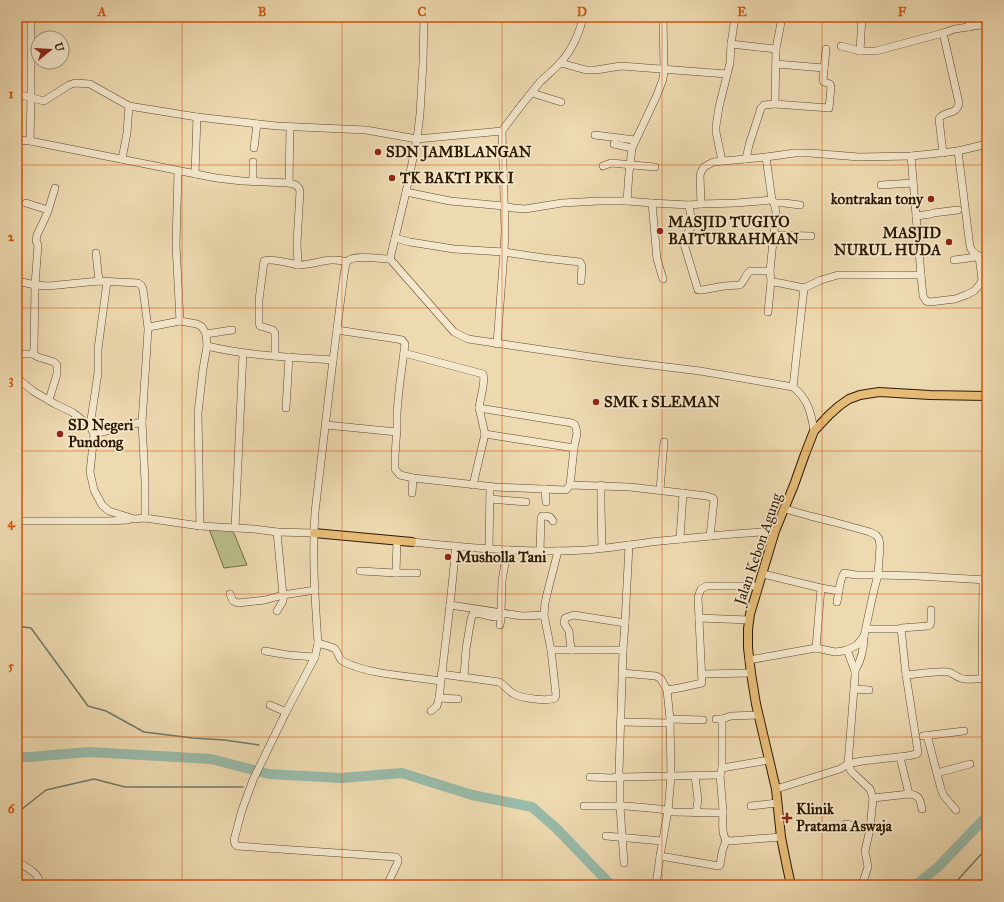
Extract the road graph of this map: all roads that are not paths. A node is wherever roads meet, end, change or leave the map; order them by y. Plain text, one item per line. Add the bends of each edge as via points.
1 (31, 17) edge
2 (424, 17) edge
3 (583, 17) edge
4 (663, 17) edge
5 (735, 17) edge
6 (782, 17) edge
7 (862, 17) edge
8 (968, 17) edge
9 (987, 24) edge
10 (970, 27) junction
11 (943, 33) junction
12 (731, 44) junction
13 (841, 46) dead end
14 (776, 49) junction
15 (826, 49) dead end
16 (860, 50) junction
17 (561, 63) junction
18 (776, 64) junction
19 (824, 68) junction
20 (664, 70) junction
21 (727, 74) junction
22 (532, 93) junction
23 (17, 94) edge
24 (31, 98) junction
25 (561, 102) dead end
26 (775, 104) junction
27 (129, 106) junction
28 (197, 118) junction
29 (257, 124) junction
30 (290, 127) junction
31 (502, 131) junction
32 (595, 135) dead end
33 (417, 139) junction
34 (17, 140) edge
35 (635, 140) junction
36 (30, 141) junction
37 (614, 144) dead end
38 (987, 144) edge
39 (254, 148) dead end
40 (632, 148) junction
41 (958, 151) junction
42 (943, 153) junction
43 (910, 156) junction
44 (766, 157) junction
45 (122, 159) junction
46 (746, 159) junction
47 (722, 161) junction
48 (253, 162) dead end
49 (630, 165) junction
50 (603, 166) dead end
51 (655, 167) dead end
52 (178, 171) junction
53 (195, 174) junction
54 (253, 182) junction
55 (289, 183) junction
56 (913, 183) junction
57 (881, 185) dead end
58 (55, 188) dead end
59 (406, 192) junction
60 (627, 201) junction
61 (773, 202) junction
62 (26, 203) dead end
63 (652, 203) junction
64 (701, 204) junction
65 (689, 205) junction
66 (800, 205) dead end
67 (504, 206) junction
68 (48, 210) junction
69 (958, 211) dead end
70 (916, 216) junction
71 (774, 235) junction
72 (811, 236) dead end
73 (396, 238) junction
74 (504, 252) junction
75 (96, 253) dead end
76 (987, 254) edge
77 (979, 256) junction
78 (390, 259) junction
79 (954, 260) dead end
80 (347, 262) junction
81 (298, 265) junction
82 (770, 271) junction
83 (922, 275) junction
84 (663, 278) dead end
85 (17, 281) edge
86 (99, 281) junction
87 (581, 281) dead end
88 (985, 281) edge
89 (107, 282) junction
90 (771, 282) junction
91 (35, 285) junction
92 (804, 288) junction
93 (768, 312) dead end
94 (180, 321) junction
95 (148, 328) junction
96 (232, 330) dead end
97 (337, 330) junction
98 (206, 334) junction
99 (498, 344) junction
100 (207, 346) junction
101 (244, 353) junction
102 (404, 353) junction
103 (17, 354) edge
104 (33, 354) junction
105 (275, 356) junction
106 (289, 357) junction
107 (333, 360) junction
108 (17, 378) edge
109 (793, 387) junction
110 (987, 396) edge
111 (49, 400) junction
112 (286, 408) dead end
113 (479, 408) junction
114 (142, 422) junction
115 (326, 425) junction
116 (90, 426) junction
117 (814, 431) junction
118 (397, 432) junction
119 (94, 434) junction
120 (485, 434) junction
121 (664, 442) dead end
122 (574, 448) junction
123 (413, 478) junction
124 (570, 484) junction
125 (473, 485) junction
126 (601, 485) junction
127 (490, 487) junction
128 (545, 489) junction
129 (660, 490) junction
130 (683, 493) junction
131 (412, 494) dead end
132 (490, 499) junction
133 (526, 502) dead end
134 (546, 502) dead end
135 (785, 509) junction
136 (145, 518) junction
137 (134, 519) junction
138 (17, 520) edge
139 (553, 521) dead end
140 (200, 526) junction
141 (235, 528) junction
142 (775, 531) junction
143 (277, 532) junction
144 (314, 533) junction
145 (710, 536) junction
146 (680, 539) junction
147 (397, 541) junction
148 (412, 542) joint
149 (629, 545) junction
150 (456, 546) junction
151 (489, 548) junction
152 (602, 548) junction
153 (507, 550) junction
154 (540, 551) junction
155 (558, 551) junction
156 (360, 571) dead end
157 (396, 573) junction
158 (417, 573) dead end
159 (763, 574) junction
160 (878, 575) junction
161 (985, 581) edge
162 (758, 586) junction
163 (821, 588) junction
164 (315, 590) junction
165 (839, 591) junction
166 (230, 594) dead end
167 (283, 595) junction
168 (837, 602) dead end
169 (450, 604) junction
170 (931, 610) dead end
171 (277, 611) dead end
172 (502, 613) junction
173 (544, 615) junction
174 (699, 618) junction
175 (749, 620) junction
176 (625, 623) junction
177 (500, 626) dead end
178 (870, 629) dead end
179 (901, 629) junction
180 (864, 636) junction
181 (318, 643) junction
182 (816, 648) junction
183 (551, 650) junction
184 (571, 650) junction
185 (623, 650) junction
186 (847, 650) junction
187 (265, 651) dead end
188 (315, 657) junction
189 (750, 660) junction
190 (855, 670) junction
191 (622, 673) junction
192 (751, 673) junction
193 (702, 674) junction
194 (464, 676) junction
195 (906, 676) junction
196 (441, 677) junction
197 (985, 679) edge
198 (854, 689) junction
199 (667, 690) junction
200 (869, 690) dead end
201 (439, 698) junction
202 (458, 699) dead end
203 (270, 706) dead end
204 (431, 711) dead end
205 (286, 712) junction
206 (758, 716) junction
207 (703, 720) dead end
208 (670, 721) junction
209 (620, 722) junction
210 (964, 731) dead end
211 (927, 735) junction
212 (916, 736) junction
213 (900, 757) junction
214 (769, 760) junction
215 (848, 764) junction
216 (970, 764) dead end
217 (721, 772) junction
218 (937, 772) junction
219 (590, 776) dead end
220 (620, 776) junction
221 (671, 776) junction
222 (695, 776) junction
223 (776, 789) junction
224 (909, 794) junction
225 (873, 798) junction
226 (777, 803) junction
227 (584, 806) dead end
228 (620, 806) junction
229 (750, 806) dead end
230 (922, 809) dead end
231 (956, 810) dead end
232 (668, 811) junction
233 (696, 813) junction
234 (723, 813) junction
235 (846, 824) dead end
236 (870, 829) junction
237 (606, 836) dead end
238 (781, 837) junction
239 (623, 838) junction
240 (726, 840) junction
241 (662, 842) junction
242 (660, 856) junction
243 (17, 862) edge
244 (624, 864) dead end
245 (40, 885) edge
246 (387, 885) edge
247 (656, 885) edge
248 (791, 885) edge
249 (862, 885) edge

1 - 24 street
2 - 33 street
3 - 17 street via 579,33
4 - 20 street
5 - 12 street
6 - 14 street
7 - 16 street
8 - 10 street
9 - 10 street
10 - 11 street
11 - 16 street via 876,51
11 - 42 street via 960,103 957,109 942,115 939,119
12 - 14 street
12 - 21 street
13 - 16 street
14 - 18 street
15 - 19 street
17 - 20 street via 586,70 620,66
17 - 22 street
18 - 19 street
18 - 26 street
19 - 26 street via 823,81 832,87 830,108
20 - 21 street
20 - 35 street via 661,87
21 - 47 street via 716,126
22 - 25 street
22 - 31 street
23 - 24 street
24 - 27 street via 44,101 69,85 90,84
24 - 36 street
26 - 46 street via 764,104 761,108
27 - 28 street
27 - 45 street
28 - 29 street
28 - 53 street
29 - 30 street
29 - 39 street
30 - 33 street via 366,130
30 - 55 street
31 - 33 street
31 - 67 street
32 - 35 street
33 - 59 street
34 - 36 street
35 - 40 street
36 - 45 street
37 - 40 street
38 - 41 street
40 - 49 street
41 - 42 street
41 - 77 street via 968,239 973,253
42 - 43 street
43 - 44 street via 859,157 795,153
43 - 56 street
44 - 46 street
44 - 61 street
45 - 52 street
46 - 47 street
47 - 64 street via 708,164 702,170
48 - 54 street
49 - 50 street via 611,163
49 - 51 street
49 - 60 street
52 - 53 street
52 - 94 street via 176,245
53 - 54 street
54 - 55 street
55 - 81 street via 295,184 300,191
56 - 57 street
56 - 70 street
58 - 68 street
59 - 67 street via 450,201
59 - 73 street
60 - 63 street
60 - 67 street via 562,203 525,208
61 - 64 street
61 - 66 street
61 - 71 street via 776,212
62 - 68 street
63 - 65 street
63 - 84 street via 657,259
64 - 65 street
65 - 82 street via 692,224 685,236 684,244 698,290 740,285 750,271
67 - 74 street
68 - 91 street via 37,235
69 - 70 street via 933,216
70 - 83 street
71 - 72 street
71 - 82 street
73 - 74 street via 454,249
73 - 78 street
74 - 87 street via 580,262
74 - 99 street
75 - 86 street
76 - 77 street
77 - 79 street
77 - 88 street
78 - 80 street via 360,257
78 - 99 street via 454,332 468,339
80 - 81 street via 331,259
80 - 97 street
81 - 105 street via 273,260 264,261 259,323 260,326 275,333
82 - 90 street
83 - 88 street via 923,296 930,302 966,295
83 - 92 street via 838,275
85 - 91 street
86 - 89 street
86 - 91 street
89 - 95 street via 133,282 141,285
89 - 116 street
90 - 92 street
90 - 93 street
91 - 104 street
92 - 109 street
94 - 95 street
94 - 98 street via 197,324
95 - 114 street
96 - 98 street
97 - 102 street via 402,340 405,344
97 - 107 street
98 - 100 street
99 - 109 street via 700,371
100 - 101 street
100 - 140 street via 198,413
101 - 105 street
101 - 141 street
102 - 113 street via 482,374 484,376
102 - 118 street
103 - 104 street
104 - 111 street via 57,365 57,374
105 - 106 street
106 - 107 street
106 - 112 street
107 - 115 street
108 - 111 street
109 - 117 street via 807,404
110 - 117 main road, Jalan Kebon Agung via 879,392 860,395 839,406
111 - 116 street via 72,412
113 - 120 street
113 - 122 street via 572,423 577,432
114 - 119 street
114 - 136 street
115 - 118 street
115 - 144 street
116 - 119 street
117 - 135 main road, Jalan Kebon Agung
118 - 123 street via 395,469 400,475
119 - 137 street via 90,472 94,490 102,505 109,511
120 - 122 street
120 - 125 street
121 - 129 street
122 - 124 street
123 - 125 street
123 - 131 street
124 - 126 street
124 - 128 street via 566,490
125 - 127 street
126 - 129 street
126 - 152 street
127 - 128 street
127 - 132 street
128 - 134 street
129 - 130 street
130 - 145 street via 713,498
130 - 146 street
132 - 133 street
132 - 151 street
135 - 142 main road, Jalan Kebon Agung
135 - 160 street via 876,535 880,546
136 - 137 street
136 - 140 street
137 - 138 street
139 - 154 street via 550,517 541,518
140 - 141 street
141 - 143 street
142 - 145 street
142 - 159 main road, Jalan Kebon Agung
143 - 144 street
143 - 167 street
144 - 147 main road
144 - 164 street
145 - 146 street
146 - 149 street
147 - 148 main road
147 - 157 street
148 - 150 street
149 - 152 street
149 - 176 street
150 - 151 street
150 - 169 street
151 - 153 street
152 - 155 street
153 - 154 street
153 - 172 street via 502,581
154 - 155 street
155 - 173 street
156 - 157 street
157 - 158 street
159 - 162 main road, Jalan Kebon Agung
159 - 163 street
160 - 161 street
160 - 165 street via 844,573
160 - 180 street
161 - 197 street
162 - 174 street via 700,589
162 - 175 main road, Jalan Kebon Agung
163 - 165 street
163 - 182 street
164 - 167 street
164 - 181 street
165 - 168 street
166 - 167 street via 233,601 238,603
167 - 171 street via 283,601
169 - 172 street
169 - 196 street
170 - 179 street via 930,625
172 - 173 street via 522,616
172 - 177 street
172 - 194 street via 496,617 473,614
173 - 183 street
174 - 175 street
174 - 193 street
175 - 189 main road, Jalan Kebon Agung
176 - 184 street via 568,616 564,623 569,631
176 - 185 street
178 - 179 street
179 - 195 street
180 - 186 street via 860,642
180 - 190 street via 863,654
181 - 188 street
181 - 196 street via 334,649 343,661 364,669 419,678
182 - 186 street via 835,652
182 - 189 street
183 - 184 street
183 - 194 street via 556,695 552,699 516,695 499,682
184 - 185 street
185 - 191 street
186 - 190 street
187 - 188 street
188 - 205 street
189 - 192 main road, Jalan Kebon Agung
190 - 198 street
191 - 199 street via 656,676 661,679
191 - 209 street
192 - 193 street
192 - 206 main road, Jalan Kebon Agung
193 - 199 street via 700,684
194 - 196 street
195 - 197 street via 947,672 965,679
195 - 212 street
196 - 201 street
198 - 200 street
198 - 215 street
199 - 208 street
201 - 202 street
201 - 204 street via 437,706
203 - 205 street
205 - 246 street via 253,780 240,817 235,844 396,857 398,862
206 - 214 main road, Jalan Kebon Agung
206 - 217 street via 731,716 719,719
207 - 208 street
208 - 209 street
208 - 221 street
209 - 220 street
210 - 211 street
211 - 212 street
211 - 218 street
212 - 213 street via 918,753
213 - 215 street
213 - 224 street
214 - 217 street
214 - 223 main road, Jalan Kebon Agung
215 - 223 street via 840,769
215 - 225 street via 851,771 870,788
216 - 218 street
217 - 222 street
217 - 234 street
218 - 231 street via 944,796
219 - 220 street
220 - 221 street
220 - 228 street
221 - 222 street
221 - 232 street
222 - 233 street via 698,800
223 - 226 main road, Jalan Kebon Agung
224 - 225 street
224 - 230 street via 919,798
225 - 236 street
226 - 229 street
226 - 238 main road, Jalan Kebon Agung
227 - 228 street
228 - 232 street
228 - 239 street
232 - 233 street
232 - 241 street
233 - 234 street
234 - 240 street via 723,833
235 - 236 street
236 - 249 street via 865,851 868,866
237 - 239 street
238 - 240 street
238 - 248 main road, Jalan Kebon Agung
239 - 241 street
239 - 244 street
240 - 242 street via 719,866
241 - 242 street
242 - 247 street
243 - 245 street via 39,877

